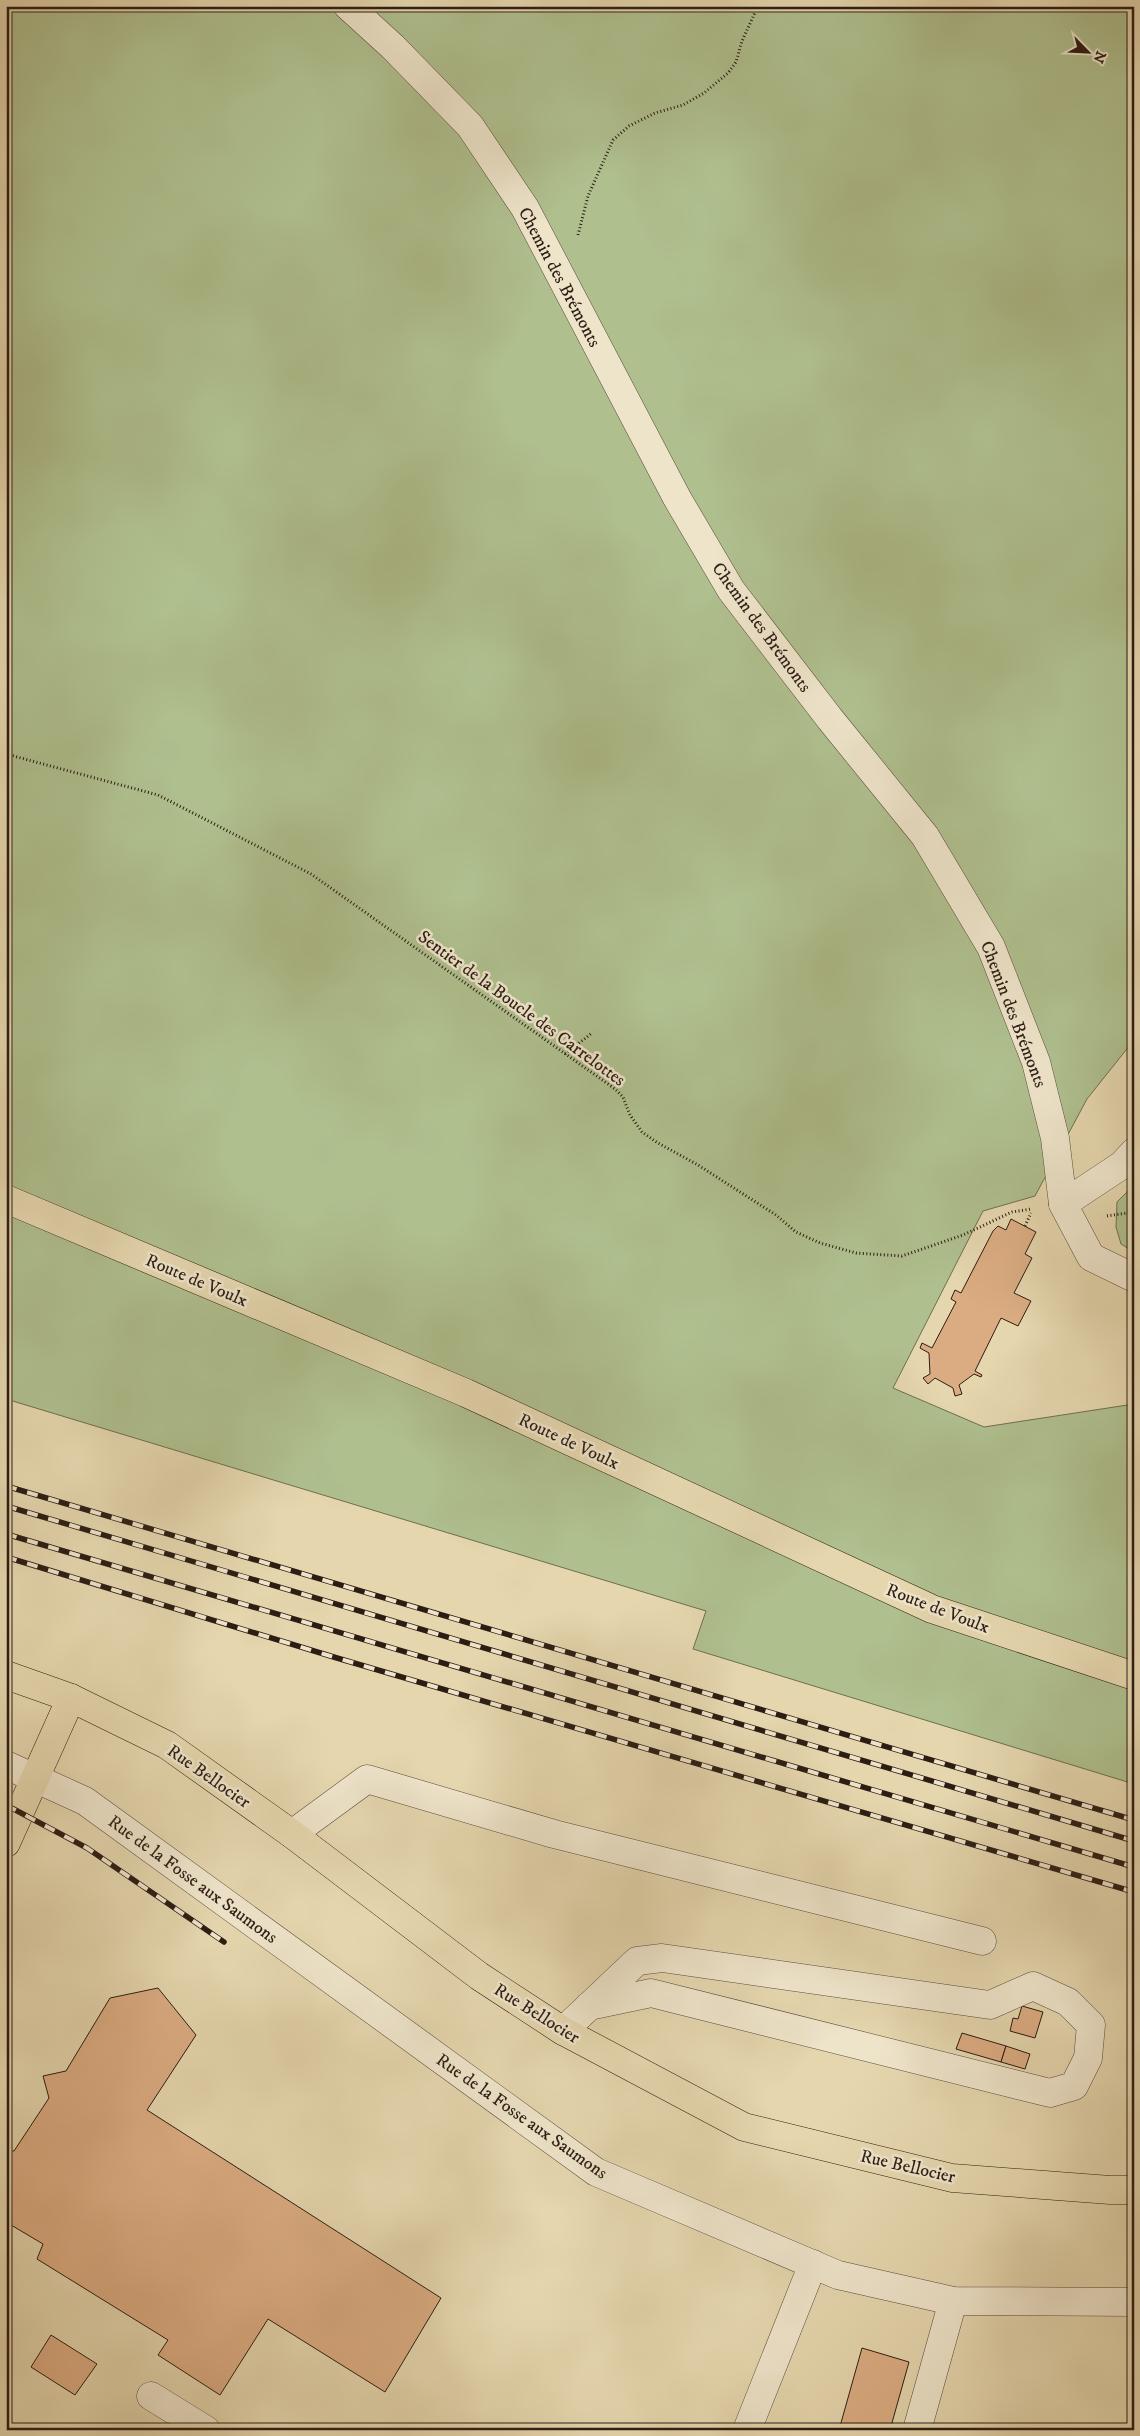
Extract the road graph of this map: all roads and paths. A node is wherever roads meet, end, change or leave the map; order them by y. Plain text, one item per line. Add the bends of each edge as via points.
1 (348, 6) edge
2 (758, 6) edge
3 (560, 277) junction
4 (6, 754) edge
5 (592, 1033) dead end
6 (565, 1054) junction
7 (1134, 1152) edge
8 (6, 1199) edge
9 (1063, 1204) junction
10 (1025, 1226) dead end
11 (1134, 1278) edge
12 (6, 1675) edge
13 (1134, 1676) edge
14 (71, 1698) junction
15 (6, 1765) edge
16 (35, 1778) junction
17 (292, 1834) junction
18 (6, 1844) edge
19 (982, 1941) dead end
20 (589, 2006) junction
21 (563, 2031) junction
22 (1134, 2190) edge
23 (813, 2264) junction
24 (953, 2301) junction
25 (1134, 2302) edge
26 (151, 2396) dead end
27 (206, 2430) edge
28 (747, 2430) edge
29 (917, 2430) edge

1 - 3 street, Chemin des Brémonts via 470,126 524,208
2 - 3 path via 736,62 728,73 704,93 683,105 655,112 629,126 613,140 588,196 578,233
3 - 9 street, Chemin des Brémonts via 677,498 731,590 925,836 991,947 1036,1062 1055,1138
4 - 6 path, Sentier de la Boucle des Carrelottes via 158,795 311,874
5 - 6 path
6 - 10 path, Sentier de la Boucle des Carrelottes via 623,1097 642,1132 776,1215 796,1232 820,1243 856,1253 902,1256 963,1235 1012,1212 1033,1208
7 - 9 street via 1122,1165
8 - 13 main road, Route de Voulx via 466,1393 932,1609
9 - 11 street via 1091,1257
12 - 14 main road, Rue Bellocier
14 - 16 main road
14 - 17 main road, Rue Bellocier via 167,1745
15 - 16 street, Rue de la Fosse aux Saumons
16 - 18 main road
16 - 23 street, Rue de la Fosse aux Saumons via 85,1801 596,2172
17 - 19 street via 367,1779 554,1834
17 - 21 main road, Rue Bellocier via 479,1976
20 - 20 street via 651,1993 1050,2093 1074,2086 1088,2058 1091,2025 1068,2002 1033,1986 990,2005 662,1958 637,1961
20 - 21 street
21 - 22 main road, Rue Bellocier via 744,2127 952,2178
23 - 24 street, Rue de la Fosse aux Saumons via 838,2274
23 - 28 street
24 - 25 street, Rue de la Fosse aux Saumons
24 - 29 street
26 - 27 street

